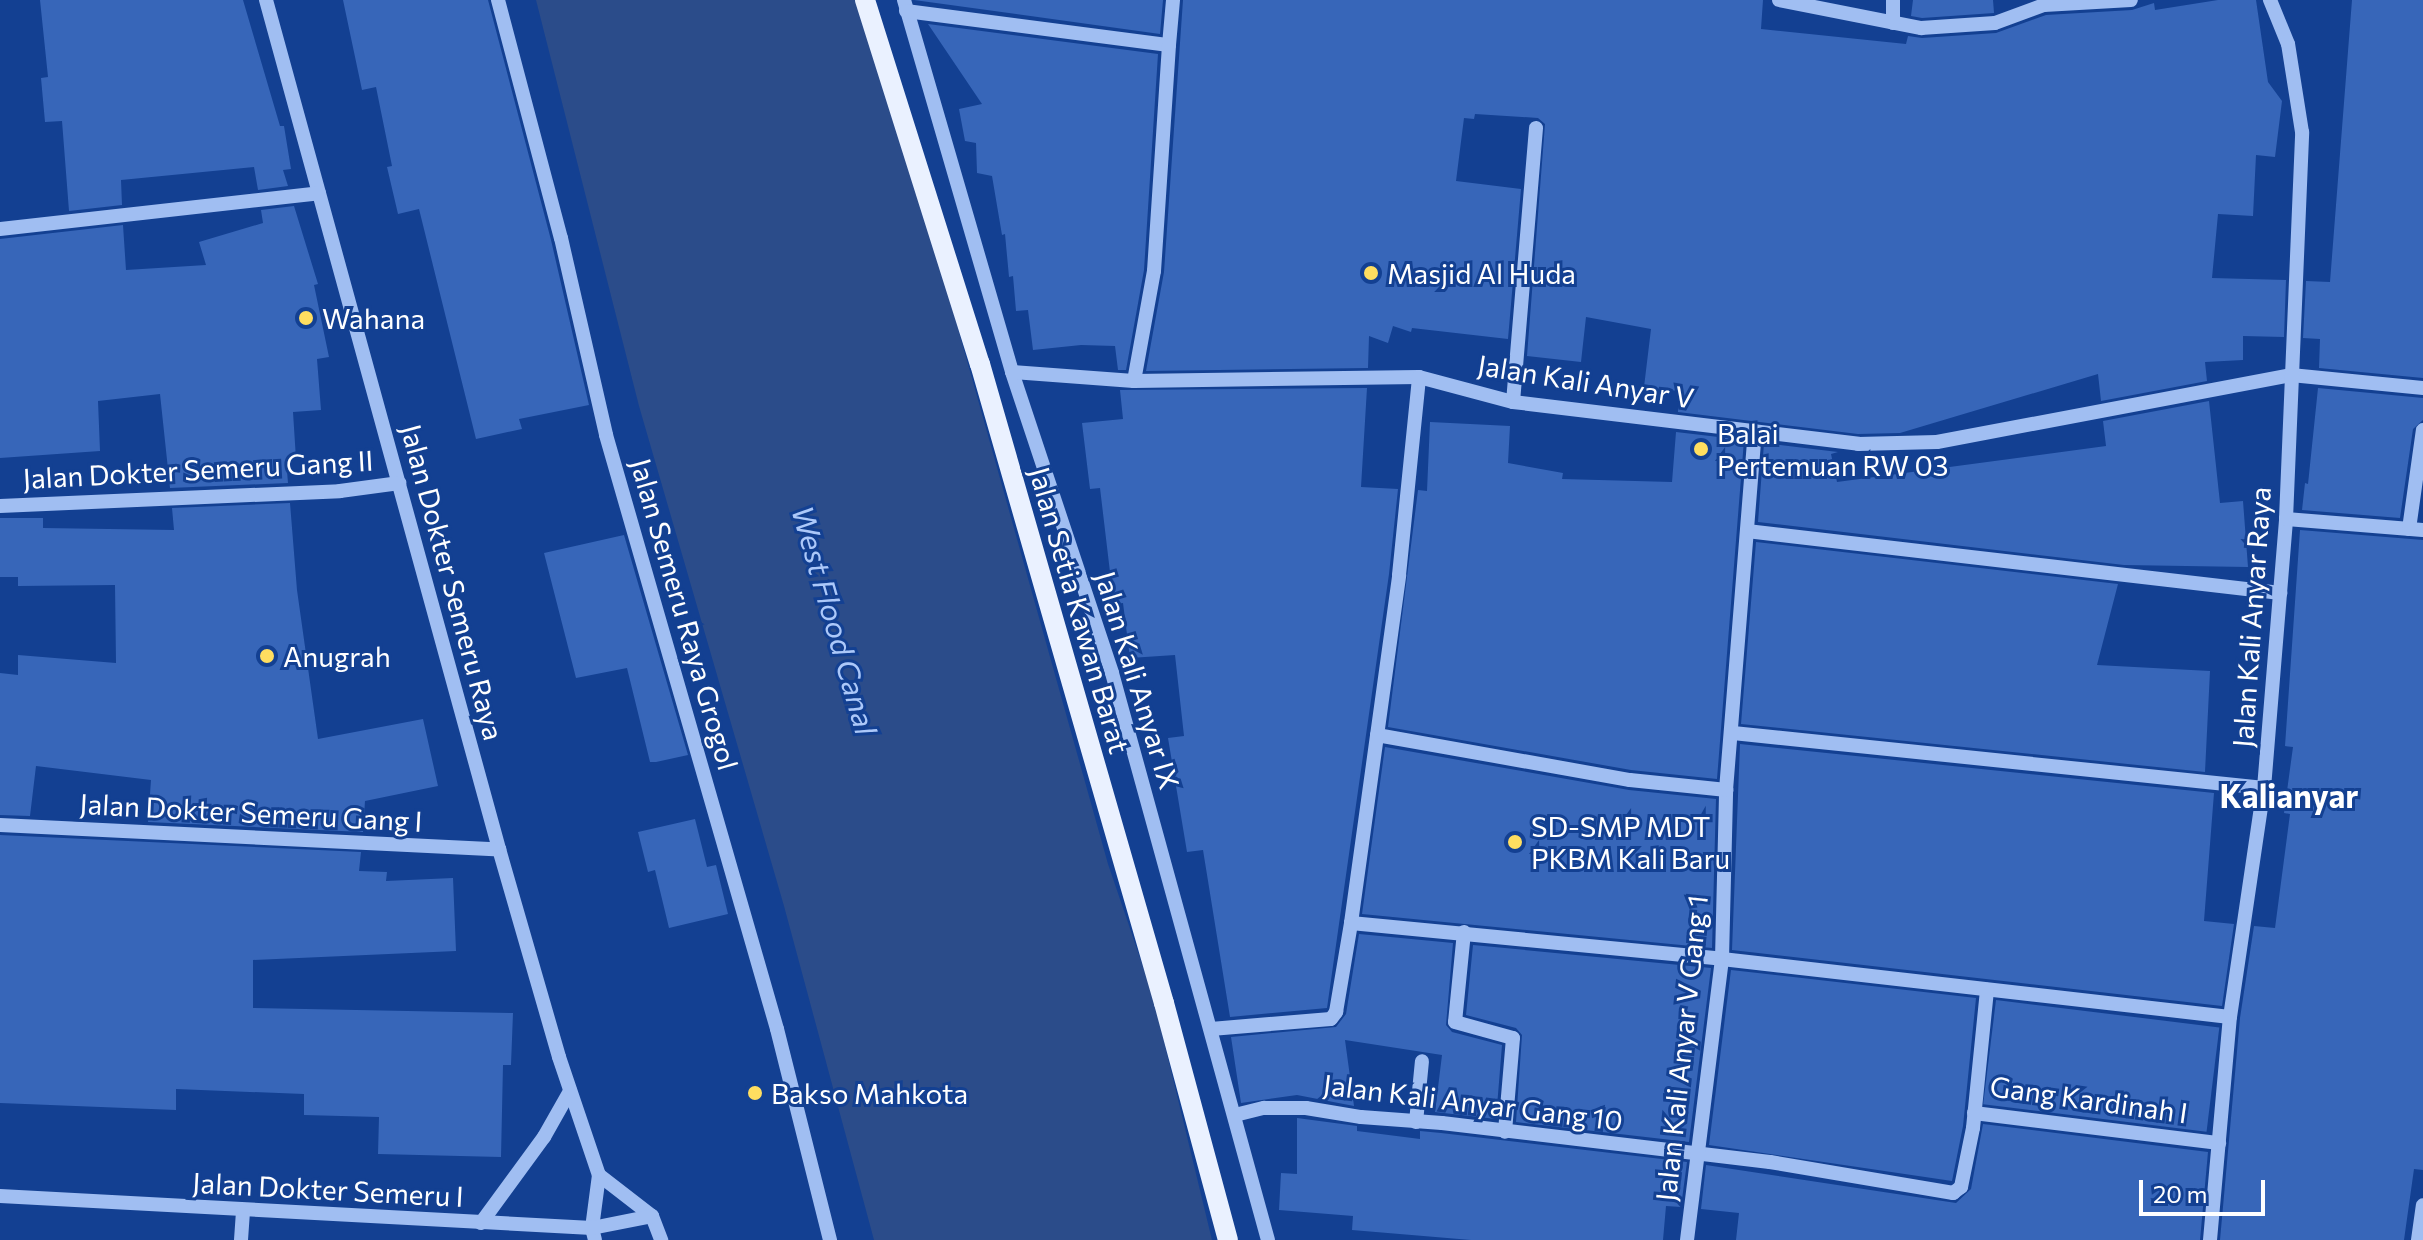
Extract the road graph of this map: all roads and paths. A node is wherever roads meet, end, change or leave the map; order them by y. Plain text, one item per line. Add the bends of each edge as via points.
1 (266, 0) edge
2 (498, 0) edge
3 (865, 0) edge
4 (1173, 0) edge
5 (1779, 0) edge
6 (1893, 0) edge
7 (2131, 0) edge
8 (2270, 0) edge
9 (905, 5) edge
10 (1893, 23) junction
11 (1169, 45) junction
12 (1536, 128) dead end
13 (319, 193) junction
14 (0, 229) edge
15 (1012, 372) junction
16 (2291, 375) junction
17 (1419, 377) junction
18 (1134, 381) junction
19 (2423, 388) edge
20 (1513, 402) junction
21 (2423, 430) edge
22 (1755, 431) junction
23 (399, 483) junction
24 (0, 506) edge
25 (2286, 519) junction
26 (2416, 530) edge
27 (1747, 531) junction
28 (2280, 593) junction
29 (1733, 733) junction
30 (1377, 735) junction
31 (2264, 788) junction
32 (1726, 790) junction
33 (0, 825) edge
34 (499, 849) junction
35 (1351, 923) junction
36 (1464, 932) junction
37 (1722, 959) junction
38 (1987, 990) junction
39 (2230, 1017) junction
40 (1211, 1029) junction
41 (1422, 1061) dead end
42 (570, 1091) junction
43 (1974, 1113) junction
44 (1235, 1115) junction
45 (1416, 1122) junction
46 (1505, 1132) junction
47 (2219, 1143) junction
48 (1698, 1155) junction
49 (599, 1175) junction
50 (0, 1196) edge
51 (2423, 1205) edge
52 (243, 1211) junction
53 (652, 1216) junction
54 (481, 1223) junction
55 (594, 1234) edge
56 (241, 1240) edge
57 (661, 1240) edge
58 (830, 1240) edge
59 (1228, 1240) edge
60 (1268, 1240) edge
61 (1687, 1240) edge
62 (2210, 1240) edge
63 (2418, 1240) edge

1 - 13 street, Jalan Dokter Semeru Raya
2 - 58 street, Jalan Semeru Raya Grogol via 606,435 773,1014
3 - 59 main road, Jalan Setia Kawan Barat via 980,364
4 - 11 street
5 - 10 street
6 - 10 street
7 - 10 street via 2044,5 1995,23 1966,27
8 - 16 street, Jalan Kali Anyar Raya via 2288,44 2302,132
9 - 11 street
9 - 15 street, Jalan Kali Anyar IX
11 - 18 street via 1154,271
12 - 20 street
13 - 14 street
13 - 23 street, Jalan Dokter Semeru Raya
15 - 18 street, Jalan Kali Anyar V
15 - 40 street, Jalan Kali Anyar IX via 1112,673
16 - 19 street, Jalan Kali Anyar V
16 - 22 street, Jalan Kali Anyar V via 1937,442 1858,444
16 - 25 street, Jalan Kali Anyar Raya
17 - 18 street, Jalan Kali Anyar V
17 - 20 street, Jalan Kali Anyar V
17 - 30 street
20 - 22 street, Jalan Kali Anyar V
21 - 26 street
22 - 27 street, Jalan Kali Anyar V Gang 1
23 - 24 street, Jalan Dokter Semeru Gang II via 340,491
23 - 34 street, Jalan Dokter Semeru Raya
25 - 26 street
25 - 28 street, Jalan Kali Anyar Raya
27 - 28 street
27 - 29 street, Jalan Kali Anyar V Gang 1
28 - 31 street, Jalan Kali Anyar Raya
29 - 31 street
29 - 32 street, Jalan Kali Anyar V Gang 1
30 - 32 street via 1630,780
30 - 35 street
31 - 39 street, Jalan Kali Anyar Raya
32 - 37 street, Jalan Kali Anyar V Gang 1
33 - 34 street, Jalan Dokter Semeru Gang I
34 - 42 street, Jalan Dokter Semeru Raya
35 - 36 street
35 - 40 street via 1331,1019
36 - 37 street
36 - 46 street via 1455,1022 1513,1038
37 - 38 street
37 - 48 street, Jalan Kali Anyar V Gang 1
38 - 39 street
38 - 43 street, Gang Kardinah I
39 - 47 street, Jalan Kali Anyar Raya
40 - 44 street, Jalan Kali Anyar IX
41 - 45 street
42 - 49 street, Jalan Dokter Semeru Raya
42 - 54 street via 544,1137
43 - 47 street, Gang Kardinah I
43 - 48 street, Jalan Kali Anyar Gang 10 via 1961,1187 1953,1193
44 - 45 street, Jalan Kali Anyar Gang 10 via 1264,1108 1306,1108
44 - 60 street, Jalan Kali Anyar IX
45 - 46 street, Jalan Kali Anyar Gang 10
46 - 48 street, Jalan Kali Anyar Gang 10
47 - 62 street, Jalan Kali Anyar Raya
48 - 61 street, Jalan Kali Anyar V Gang 1
49 - 53 street
49 - 55 street, Jalan Dokter Semeru Raya
50 - 52 street, Jalan Dokter Semeru I
51 - 63 street
52 - 54 street, Jalan Dokter Semeru I
52 - 56 street
53 - 55 street, Jalan Dokter Semeru I
53 - 57 street
54 - 55 street, Jalan Dokter Semeru I

